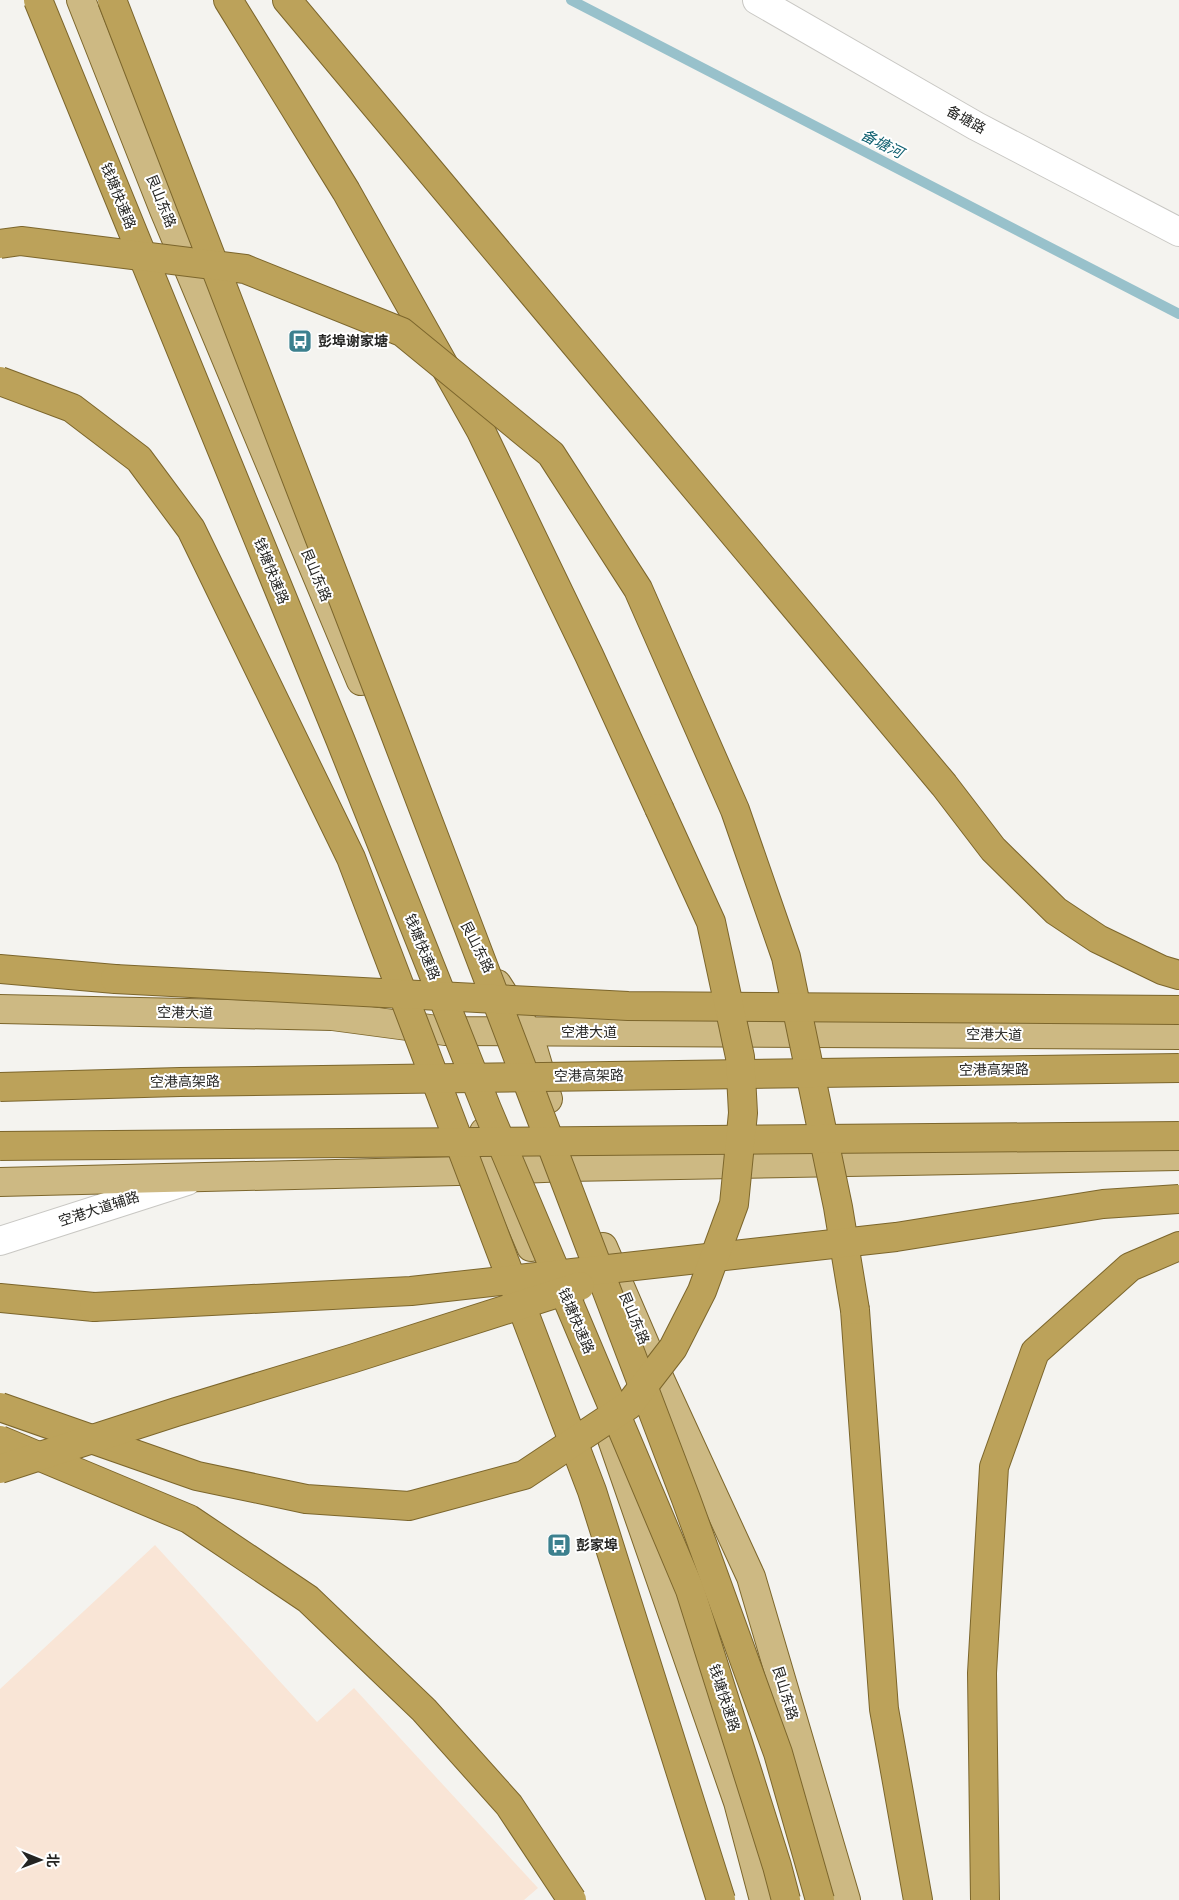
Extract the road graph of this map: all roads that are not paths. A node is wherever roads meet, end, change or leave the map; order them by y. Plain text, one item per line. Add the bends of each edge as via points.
1 (25, 0) edge
2 (38, 0) edge
3 (81, 0) edge
4 (112, 0) edge
5 (228, 0) edge
6 (287, 0) edge
7 (757, 0) edge
8 (1179, 232) edge
9 (0, 244) edge
10 (0, 381) edge
11 (0, 969) edge
12 (1179, 975) edge
13 (0, 1008) edge
14 (1179, 1010) edge
15 (445, 1032) junction
16 (528, 1032) junction
17 (1179, 1035) edge
18 (1179, 1068) edge
19 (0, 1088) edge
20 (1179, 1136) edge
21 (0, 1146) edge
22 (1179, 1156) edge
23 (568, 1167) junction
24 (498, 1170) junction
25 (199, 1177) junction
26 (0, 1182) edge
27 (1179, 1199) edge
28 (896, 1237) junction
29 (0, 1241) edge
30 (1179, 1246) edge
31 (0, 1298) edge
32 (0, 1407) edge
33 (0, 1440) edge
34 (0, 1469) edge
35 (572, 1900) edge
36 (721, 1900) edge
37 (764, 1900) edge
38 (786, 1900) edge
39 (820, 1900) edge
40 (846, 1900) edge
41 (918, 1900) edge
42 (985, 1900) edge

1 - 15 main road via 331,744
2 - 38 highway, 钱塘快速路, bridge via 340,739 487,1109 690,1590
3 - 16 main road, 艮山东路 via 266,456 476,952
4 - 39 highway, bridge via 686,1498 778,1753
5 - 32 highway, bridge via 346,191 481,432 589,655 710,922 740,1057 743,1113 734,1204 702,1291 674,1348 629,1405 524,1475 409,1506 306,1499 197,1476
6 - 12 highway via 944,785 993,849 1056,911 1098,939
7 - 8 street, 备塘路 via 976,126
9 - 41 highway, bridge via 21,240 245,269 402,332 551,454 638,589 735,810 786,957 838,1207 855,1310 884,1709
10 - 36 highway, bridge via 72,408 139,459 191,529 351,858 592,1491
11 - 14 highway, bridge via 115,979 628,1006
13 - 15 main road, 空港大道 via 332,1016
15 - 16 main road, 空港大道
15 - 24 main road
16 - 17 main road, 空港大道
16 - 23 main road, 艮山东路
18 - 19 highway, 空港高架路, bridge via 180,1082
20 - 21 highway, bridge
22 - 23 main road
23 - 24 main road
23 - 40 main road, 艮山东路 via 751,1577
24 - 25 main road
24 - 37 main road via 612,1436 738,1802
25 - 26 main road
25 - 29 street, 空港大道辅路
27 - 28 highway, bridge via 1103,1204
28 - 31 highway, bridge via 411,1290 94,1307
28 - 34 highway, bridge via 721,1256 584,1284
30 - 42 highway via 1130,1267 1034,1352 994,1467 982,1674
33 - 35 highway, bridge via 189,1519 308,1599 424,1710 509,1805

